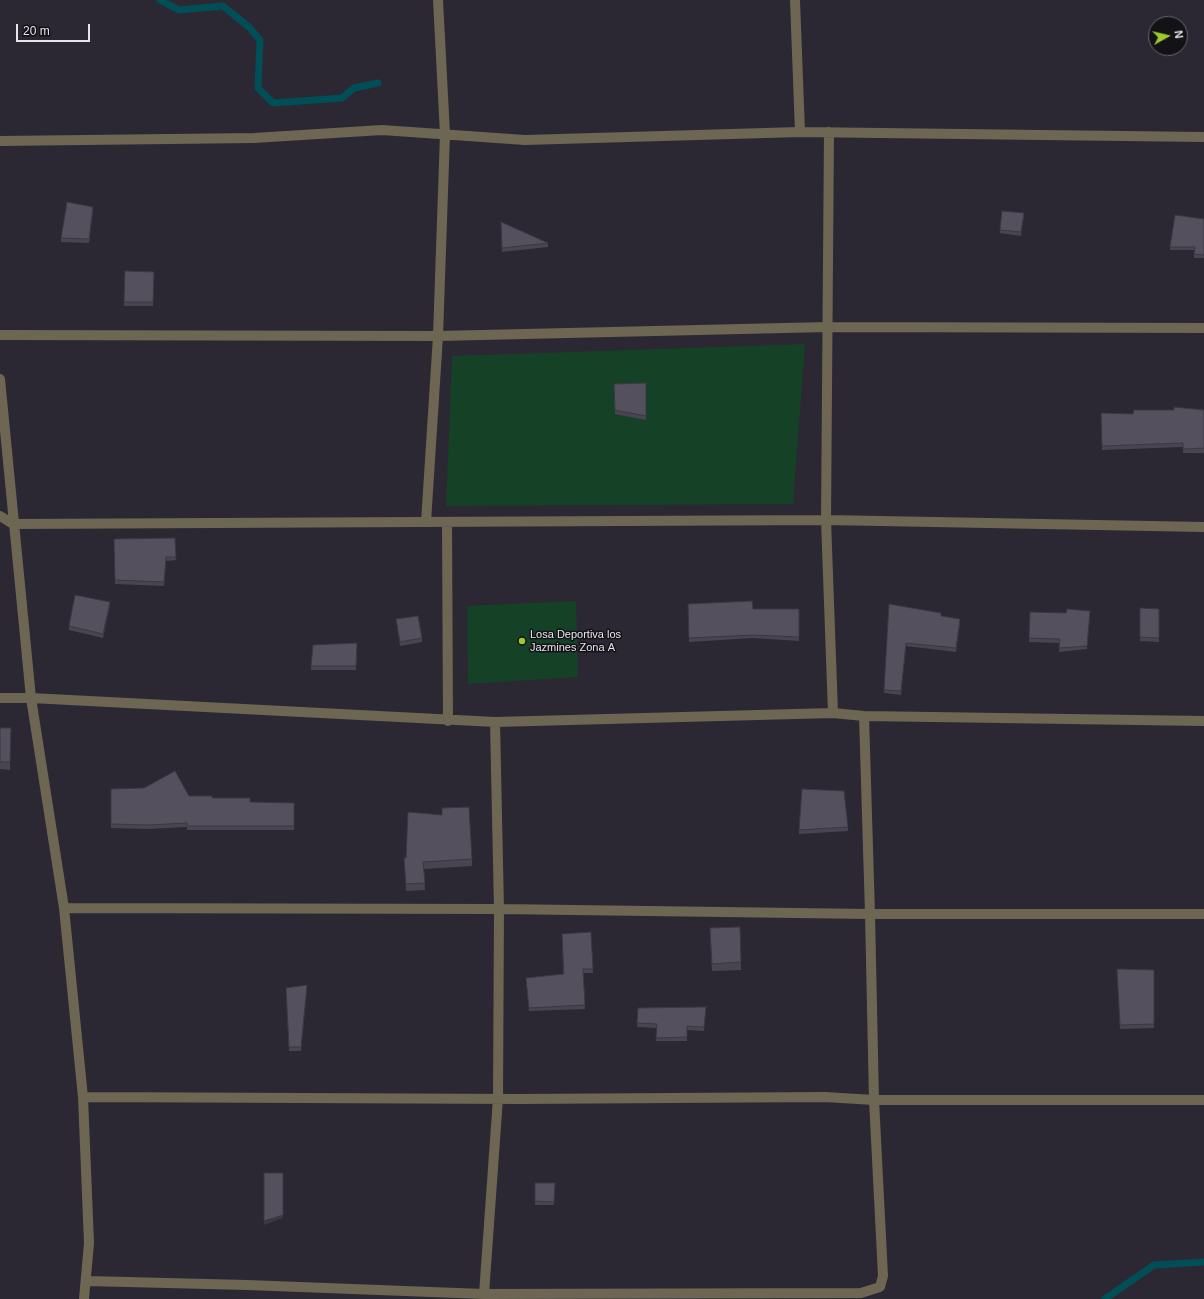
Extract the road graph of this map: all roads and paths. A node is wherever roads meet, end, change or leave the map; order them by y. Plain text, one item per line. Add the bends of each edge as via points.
1 (438, 0) edge
2 (795, 0) edge
3 (800, 132) junction
4 (829, 132) junction
5 (445, 134) junction
6 (1204, 137) edge
7 (0, 141) edge
8 (828, 327) junction
9 (1204, 328) edge
10 (0, 335) edge
11 (438, 336) junction
12 (0, 379) edge
13 (0, 516) edge
14 (826, 520) junction
15 (426, 522) junction
16 (447, 522) junction
17 (13, 524) junction
18 (1204, 527) edge
19 (0, 698) edge
20 (31, 698) junction
21 (833, 713) junction
22 (864, 716) junction
23 (448, 721) junction
24 (1204, 721) edge
25 (495, 722) junction
26 (64, 908) junction
27 (498, 909) junction
28 (870, 914) junction
29 (1204, 914) edge
30 (83, 1097) junction
31 (498, 1098) junction
32 (874, 1100) junction
33 (1204, 1100) edge
34 (87, 1281) junction
35 (484, 1294) junction
36 (84, 1299) edge

1 - 5 street
2 - 3 street
3 - 4 street
3 - 5 street via 525,140
4 - 6 street
4 - 8 street
5 - 7 street via 382,130 254,138
5 - 11 street
8 - 9 street
8 - 11 street
8 - 14 street
10 - 11 street
11 - 15 street
12 - 17 street
13 - 17 street
14 - 16 street
14 - 18 street
14 - 21 street
15 - 16 street
15 - 17 street
16 - 23 street
17 - 20 street
19 - 20 street
20 - 23 street
20 - 26 street
21 - 22 street
21 - 25 street
22 - 24 street
22 - 28 street
23 - 25 street
25 - 27 street
26 - 27 street
26 - 30 street
27 - 28 street
27 - 31 street
28 - 29 street
28 - 32 street
30 - 31 street
30 - 34 street via 89,1243
31 - 32 street via 825,1097
31 - 35 street
32 - 33 street
32 - 35 street via 883,1276 880,1287 860,1293
34 - 35 street
34 - 36 street

